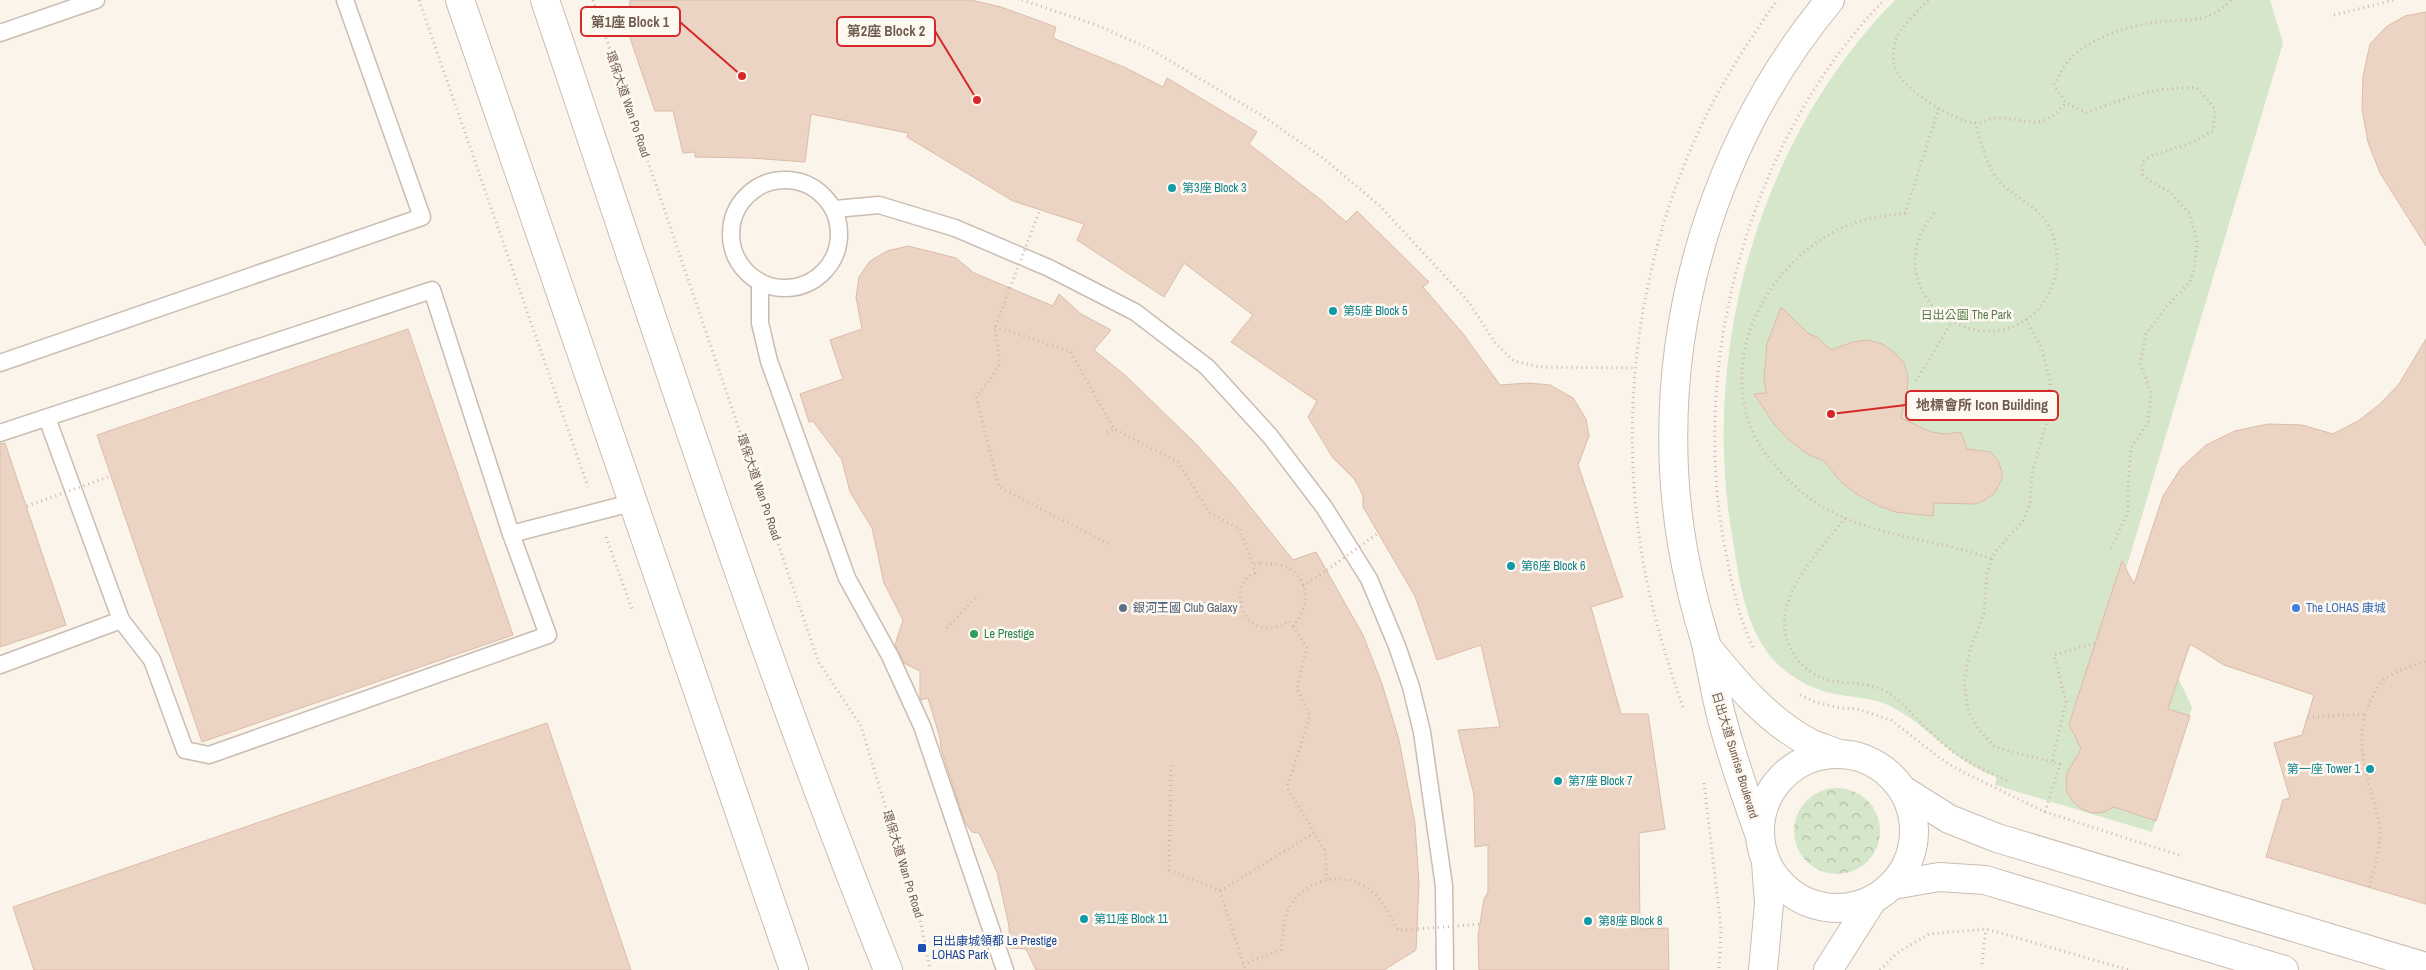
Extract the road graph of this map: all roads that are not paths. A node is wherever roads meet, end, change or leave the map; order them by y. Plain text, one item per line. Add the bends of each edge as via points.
1 (96, 0) edge
2 (345, 0) edge
3 (460, 0) edge
4 (545, 0) edge
5 (1830, 0) edge
6 (0, 33) edge
7 (834, 210) junction
8 (760, 282) junction
9 (0, 363) edge
10 (47, 418) junction
11 (0, 433) edge
12 (632, 502) junction
13 (511, 534) junction
14 (121, 620) junction
15 (1706, 644) junction
16 (0, 665) edge
17 (1839, 754) junction
18 (1903, 790) junction
19 (1763, 849) junction
20 (1883, 892) junction
21 (2426, 967) edge
22 (794, 970) edge
23 (888, 970) edge
24 (1005, 970) edge
25 (1445, 970) edge
26 (1763, 970) edge
27 (1828, 970) edge
28 (2284, 970) edge

1 - 6 lane
2 - 9 lane via 422,217
3 - 12 street
4 - 23 street via 798,738
5 - 15 street, 日出大道 Sunrise Boulevard via 1810,23 1777,73 1748,125 1723,179 1703,235 1688,293 1674,410 1674,470 1680,529
7 - 8 lane via 840,226 839,243 834,259 824,273 810,283 793,288 776,288
7 - 8 lane via 824,195 808,184 772,181 754,189 741,202 733,219 730,237 735,255 745,270
7 - 25 lane via 878,205 955,228 1049,268 1135,312 1207,368 1270,436 1324,507 1369,579 1411,688 1422,732 1444,886
8 - 24 lane via 760,323 772,370 847,578 890,656 922,726
10 - 11 lane
10 - 13 lane via 432,290
10 - 14 lane
12 - 13 lane
12 - 22 street
13 - 14 lane via 548,635 209,755 185,750 152,660
14 - 16 lane
15 - 17 street, 日出大道 Sunrise Boulevard via 1746,692 1780,722 1809,743
15 - 19 street, 日出大道 Sunrise Boulevard via 1723,724
17 - 18 street, 日出大道 Sunrise Boulevard via 1864,758 1886,771
17 - 19 street, 日出大道 Sunrise Boulevard via 1813,758 1791,769 1773,788 1763,811
18 - 20 street, 日出大道 Sunrise Boulevard via 1913,814 1914,839 1908,863
18 - 21 street via 1949,818 1997,838
19 - 20 street, 日出大道 Sunrise Boulevard via 1779,882 1799,898 1823,907 1848,907
19 - 26 street, 日出大道 Sunrise Boulevard via 1768,904
20 - 27 street, 日出大道 Sunrise Boulevard
20 - 28 street via 1939,877 1985,880

